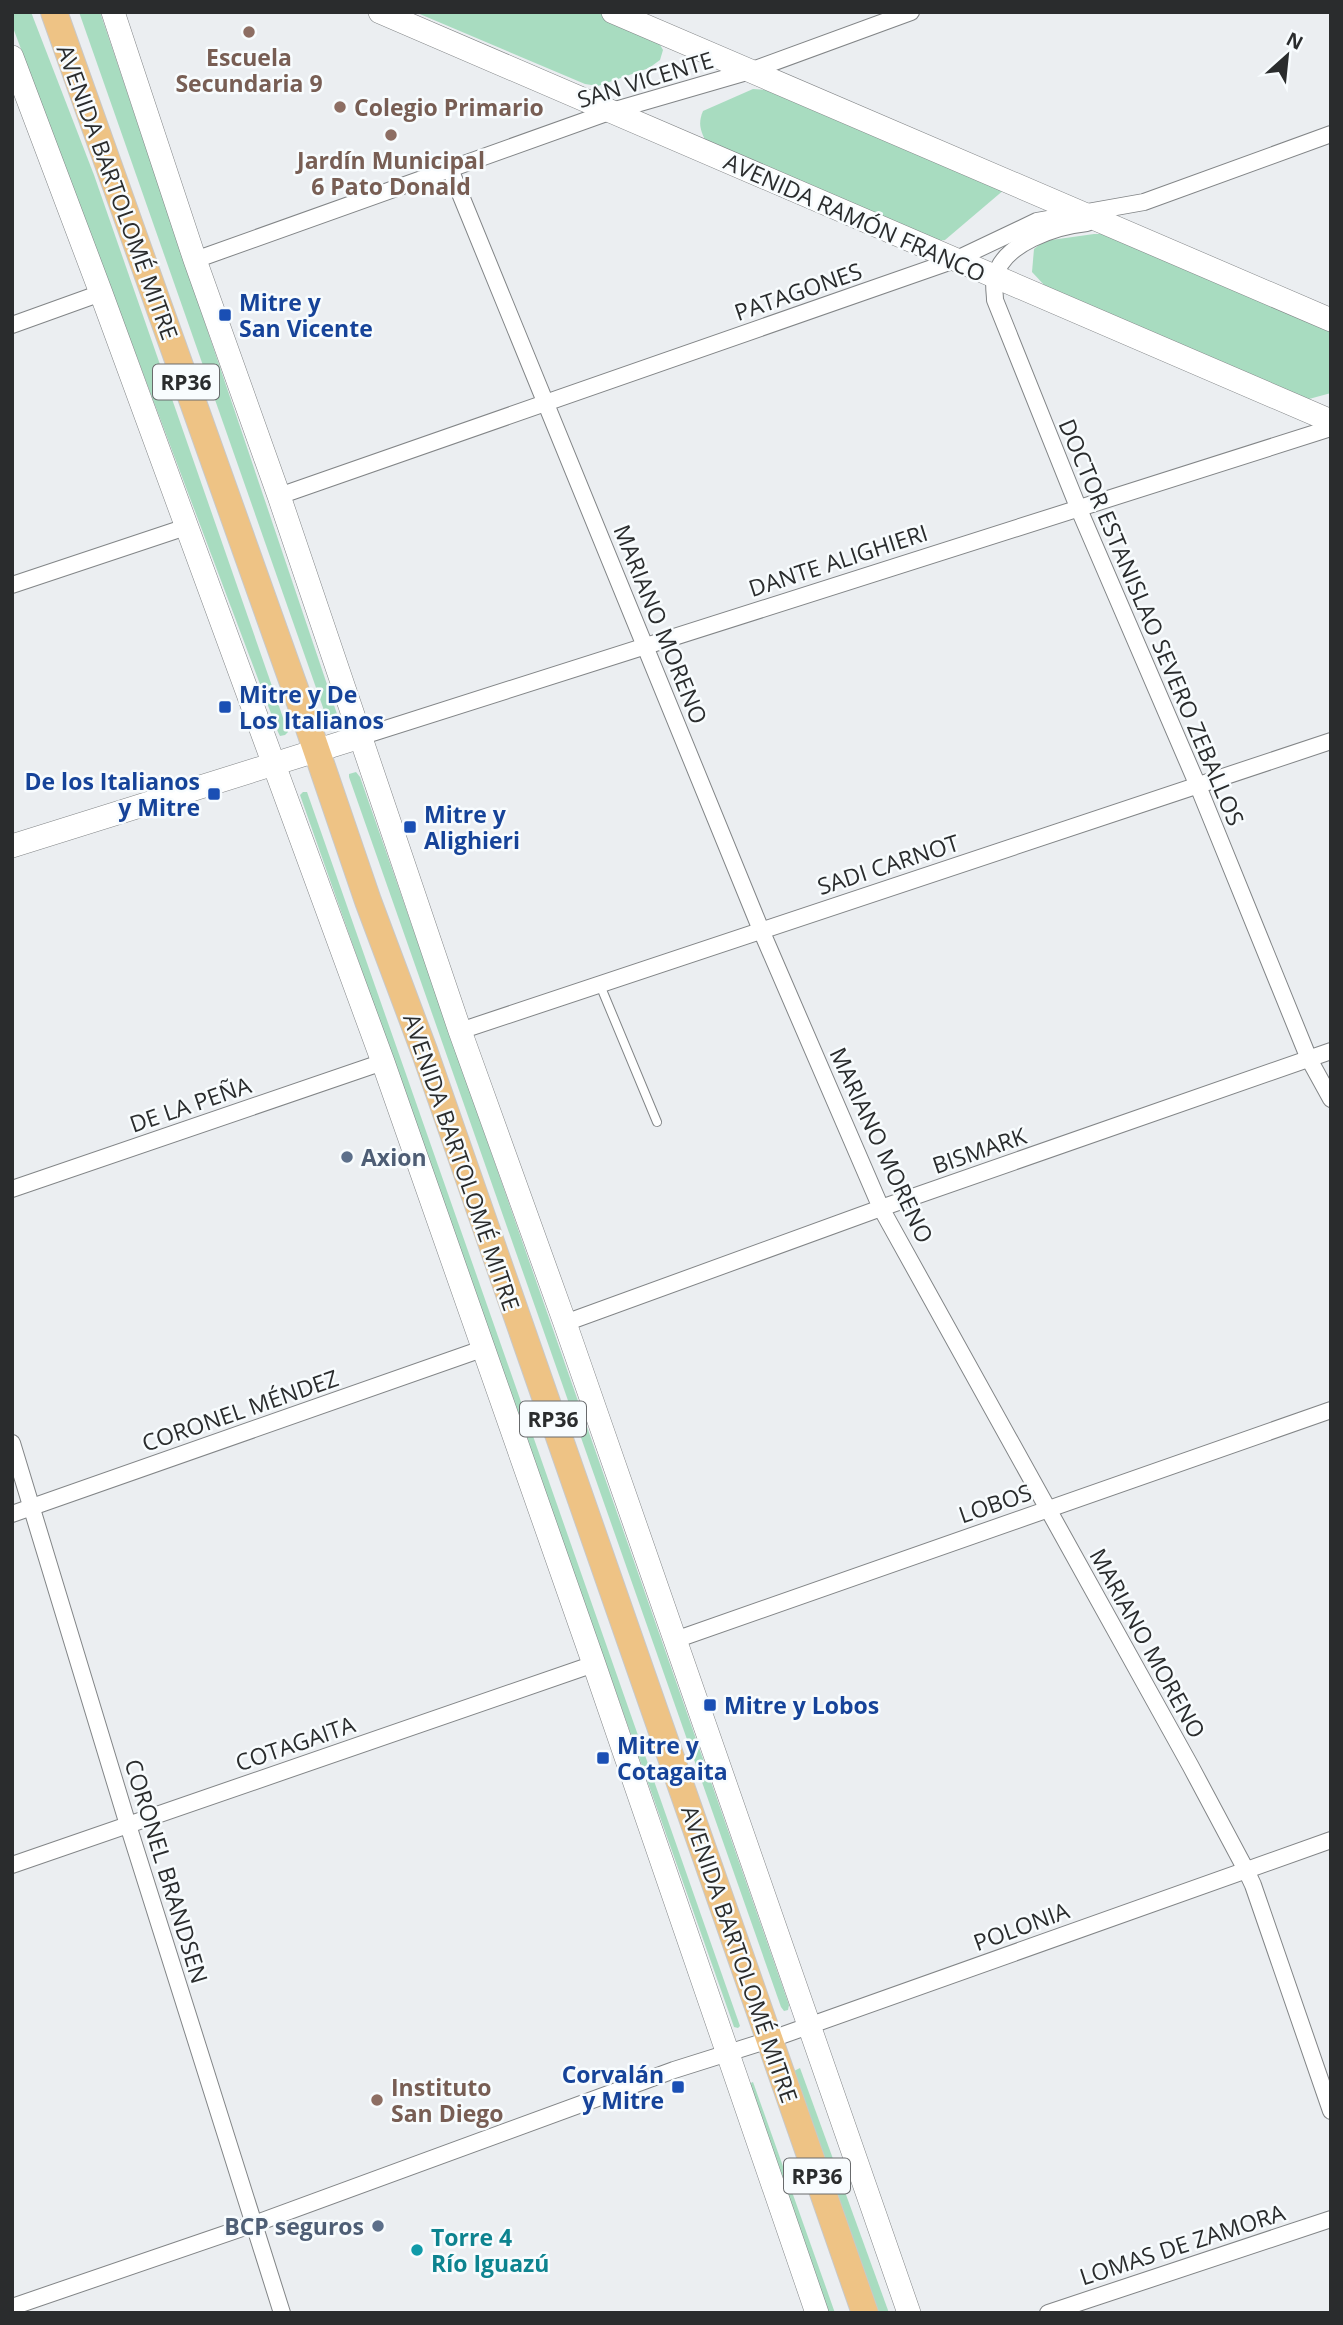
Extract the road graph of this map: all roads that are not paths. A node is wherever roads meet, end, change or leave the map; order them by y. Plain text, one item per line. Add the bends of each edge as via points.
1 (54, 12) edge
2 (113, 12) edge
3 (380, 12) edge
4 (613, 12) edge
5 (911, 12) edge
6 (12, 57) edge
7 (750, 71) junction
8 (612, 111) junction
9 (1331, 134) edge
10 (450, 169) junction
11 (1080, 213) junction
12 (1102, 222) junction
13 (195, 260) junction
14 (956, 260) junction
15 (995, 278) junction
16 (101, 293) junction
17 (1331, 320) edge
18 (12, 325) edge
19 (545, 403) junction
20 (1331, 421) edge
21 (1331, 428) edge
22 (279, 496) junction
23 (1078, 507) junction
24 (186, 527) junction
25 (12, 585) edge
26 (646, 646) junction
27 (360, 737) junction
28 (1331, 741) edge
29 (317, 752) junction
30 (274, 764) junction
31 (1198, 786) junction
32 (12, 846) edge
33 (761, 930) junction
34 (600, 985) junction
35 (460, 1031) junction
36 (1331, 1051) edge
37 (1309, 1059) junction
38 (383, 1062) junction
39 (1331, 1099) edge
40 (657, 1122) dead end
41 (12, 1189) edge
42 (881, 1208) junction
43 (565, 1323) junction
44 (482, 1349) junction
45 (1331, 1409) edge
46 (12, 1443) edge
47 (32, 1507) junction
48 (1048, 1509) junction
49 (12, 1514) edge
50 (675, 1640) junction
51 (594, 1664) junction
52 (128, 1825) junction
53 (1331, 1840) edge
54 (12, 1866) edge
55 (1246, 1870) junction
56 (808, 2026) junction
57 (769, 2040) junction
58 (727, 2054) junction
59 (1331, 2111) edge
60 (1331, 2219) edge
61 (254, 2224) junction
62 (12, 2307) edge
63 (282, 2313) edge
64 (817, 2313) edge
65 (865, 2313) edge
66 (909, 2313) edge
67 (1048, 2313) edge

1 - 29 main road, AVENIDA BARTOLOMÉ MITRE / RP36
2 - 13 street, AVENIDA BARTOLOMÉ MITRE
3 - 8 street, AVENIDA RAMÓN FRANCO
4 - 7 street
5 - 7 street, SAN VICENTE
6 - 16 street, AVENIDA BARTOLOMÉ MITRE
7 - 8 street, SAN VICENTE
7 - 11 street
8 - 10 street, SAN VICENTE
8 - 14 street, AVENIDA RAMÓN FRANCO
9 - 11 street, PATAGONES via 1144,202
10 - 13 street, SAN VICENTE
10 - 19 street, MARIANO MORENO
11 - 12 street
11 - 14 street, PATAGONES via 1037,221
12 - 15 street via 1070,225 1034,237 1009,254
12 - 17 street
13 - 22 street, AVENIDA BARTOLOMÉ MITRE
14 - 15 street, AVENIDA RAMÓN FRANCO
14 - 19 street, PATAGONES
15 - 20 street, AVENIDA RAMÓN FRANCO
15 - 23 street, DOCTOR ESTANISLAO SEVERO ZEBALLOS via 998,313
16 - 18 street
16 - 24 street, AVENIDA BARTOLOMÉ MITRE
19 - 22 street, PATAGONES
19 - 26 street, MARIANO MORENO
21 - 23 street, DANTE ALIGHIERI
22 - 27 street, AVENIDA BARTOLOMÉ MITRE
23 - 26 street, DANTE ALIGHIERI
23 - 31 street, DOCTOR ESTANISLAO SEVERO ZEBALLOS
24 - 25 street
24 - 30 street, AVENIDA BARTOLOMÉ MITRE
26 - 27 street, DANTE ALIGHIERI
26 - 33 street, MARIANO MORENO
27 - 29 street
27 - 35 street, AVENIDA BARTOLOMÉ MITRE
28 - 31 street, SADI CARNOT
29 - 30 street
29 - 57 main road, AVENIDA BARTOLOMÉ MITRE / RP36
30 - 32 street
30 - 38 street, AVENIDA BARTOLOMÉ MITRE
31 - 33 street, SADI CARNOT
31 - 37 street, DOCTOR ESTANISLAO SEVERO ZEBALLOS
33 - 34 street, SADI CARNOT
33 - 42 street, MARIANO MORENO
34 - 35 street, SADI CARNOT
34 - 40 lane
35 - 43 street, AVENIDA BARTOLOMÉ MITRE
36 - 37 street, BISMARK
37 - 39 street, DOCTOR ESTANISLAO SEVERO ZEBALLOS
37 - 42 street, BISMARK
38 - 41 street, DE LA PEÑA
38 - 44 street, AVENIDA BARTOLOMÉ MITRE
42 - 43 street, BISMARK
42 - 48 street, MARIANO MORENO
43 - 50 street, AVENIDA BARTOLOMÉ MITRE
44 - 47 street, CORONEL MÉNDEZ
44 - 51 street, AVENIDA BARTOLOMÉ MITRE
45 - 48 street, LOBOS
46 - 47 street, CORONEL BRANDSEN
47 - 49 street, CORONEL MÉNDEZ
47 - 52 street, CORONEL BRANDSEN
48 - 50 street, LOBOS
48 - 55 street, MARIANO MORENO
50 - 56 street, AVENIDA BARTOLOMÉ MITRE
51 - 52 street, COTAGAITA
51 - 58 street, AVENIDA BARTOLOMÉ MITRE
52 - 54 street, COTAGAITA
52 - 61 street, CORONEL BRANDSEN
53 - 55 street, POLONIA
55 - 56 street, POLONIA
55 - 59 street, MARIANO MORENO
56 - 57 street, POLONIA
56 - 66 street, AVENIDA BARTOLOMÉ MITRE
57 - 58 street, POLONIA
57 - 65 main road, AVENIDA BARTOLOMÉ MITRE / RP36
58 - 61 street, POLONIA
58 - 64 street, AVENIDA BARTOLOMÉ MITRE
60 - 67 street, LOMAS DE ZAMORA
61 - 62 street, POLONIA
61 - 63 street, CORONEL BRANDSEN

